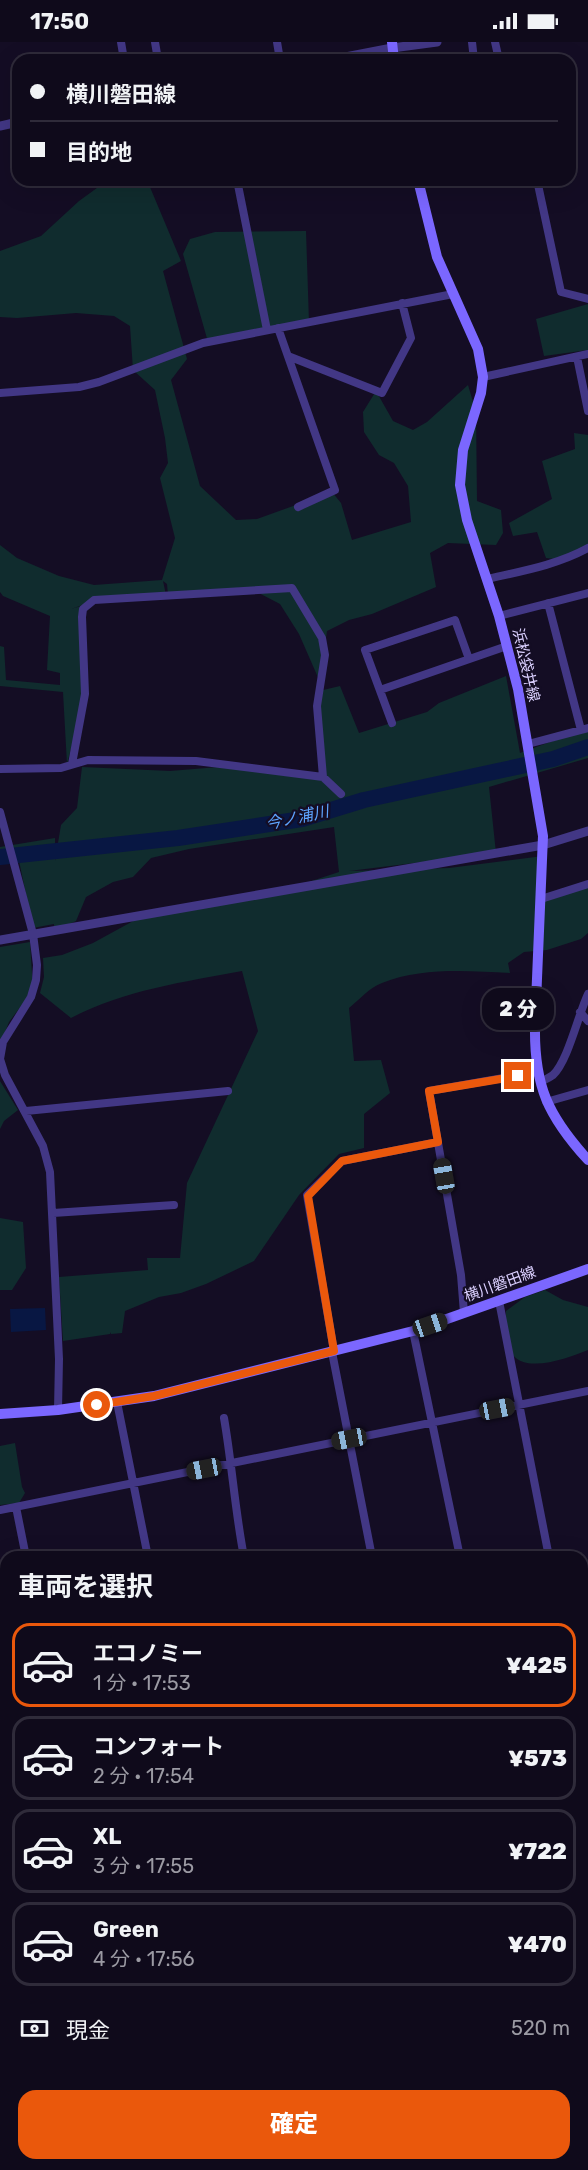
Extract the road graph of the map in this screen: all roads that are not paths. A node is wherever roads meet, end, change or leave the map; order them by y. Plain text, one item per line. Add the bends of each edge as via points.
1 (437, 42) edge
2 (392, 45) edge
3 (355, 54) edge
4 (238, 186) edge
5 (419, 186) edge
6 (538, 186) edge
7 (453, 294) junction
8 (588, 299) edge
9 (402, 303) junction
10 (278, 328) junction
11 (267, 330) junction
12 (588, 354) edge
13 (288, 356) junction
14 (577, 357) junction
15 (483, 377) junction
16 (0, 393) edge
17 (588, 411) edge
18 (298, 507) dead end
19 (588, 548) edge
20 (487, 579) junction
21 (588, 593) edge
22 (548, 603) junction
23 (499, 616) junction
24 (507, 646) junction
25 (469, 658) junction
26 (380, 690) junction
27 (392, 723) dead end
28 (584, 729) edge
29 (528, 744) junction
30 (72, 764) junction
31 (0, 769) edge
32 (322, 777) junction
33 (341, 794) dead end
34 (0, 812) edge
35 (588, 831) edge
36 (543, 845) junction
37 (588, 884) edge
38 (541, 899) junction
39 (33, 934) junction
40 (0, 940) edge
41 (588, 994) edge
42 (580, 1012) junction
43 (588, 1020) edge
44 (539, 1077) junction
45 (588, 1090) edge
46 (228, 1091) dead end
47 (546, 1102) junction
48 (26, 1111) junction
49 (438, 1142) junction
50 (588, 1160) edge
51 (174, 1205) dead end
52 (53, 1213) junction
53 (588, 1269) edge
54 (499, 1301) junction
55 (464, 1313) junction
56 (413, 1331) junction
57 (333, 1351) junction
58 (588, 1391) edge
59 (117, 1402) junction
60 (519, 1404) junction
61 (58, 1410) junction
62 (0, 1414) edge
63 (224, 1418) dead end
64 (432, 1422) junction
65 (349, 1439) junction
66 (232, 1463) junction
67 (134, 1483) junction
68 (15, 1507) junction
69 (0, 1510) edge
70 (25, 1551) edge
71 (147, 1551) edge
72 (243, 1551) edge
73 (371, 1551) edge
74 (459, 1551) edge
75 (548, 1551) edge

1 - 2 street
2 - 3 street
4 - 11 street
5 - 7 main road, 浜松袋井線 via 437,257
6 - 8 street via 561,292
7 - 9 street
7 - 15 main road, 浜松袋井線 via 478,349
9 - 10 street
9 - 13 street via 411,338 382,393
10 - 11 street
10 - 13 street
11 - 16 street via 203,343 79,387
12 - 14 street
13 - 18 street via 335,490
14 - 15 street
14 - 17 street
15 - 20 main road, 浜松袋井線 via 463,450 460,485
19 - 20 street via 551,564
20 - 23 main road, 浜松袋井線
21 - 22 street
22 - 23 street
22 - 28 street
23 - 24 main road, 浜松袋井線
24 - 25 street
24 - 29 main road, 浜松袋井線
25 - 26 street
25 - 26 street via 455,620 365,650
26 - 27 street
28 - 29 street
29 - 36 main road, 浜松袋井線
30 - 31 street via 61,768
30 - 32 street via 88,759 196,761
30 - 32 street via 85,694 81,617 83,609 94,600 292,588 322,638 325,655 316,706
32 - 33 street
34 - 39 street
35 - 36 street
36 - 38 main road, 浜松袋井線
36 - 39 street
37 - 38 street
38 - 44 main road, 浜松袋井線 via 534,1051
39 - 40 street
39 - 48 street via 36,980 31,997 3,1042 0,1059
41 - 42 street
42 - 43 street
42 - 44 street via 565,1056 554,1074
44 - 47 main road, 浜松袋井線
44 - 49 street via 429,1091
45 - 47 street
46 - 48 street
47 - 50 main road, 浜松袋井線
48 - 52 street via 45,1150
49 - 55 street
49 - 57 street via 342,1161 308,1196
51 - 52 street
52 - 61 street
53 - 54 main road, 横川磐田線
54 - 55 main road, 横川磐田線
54 - 60 street
55 - 56 main road, 横川磐田線
56 - 57 main road, 横川磐田線
56 - 64 street
57 - 59 main road, 横川磐田線
57 - 65 street
58 - 60 street
59 - 61 main road, 横川磐田線
59 - 67 street
60 - 64 street
60 - 75 street
61 - 62 main road, 横川磐田線
63 - 66 street
64 - 65 street
64 - 74 street
65 - 66 street
65 - 73 street
66 - 67 street
66 - 72 street
67 - 68 street
67 - 71 street
68 - 69 street
68 - 70 street

